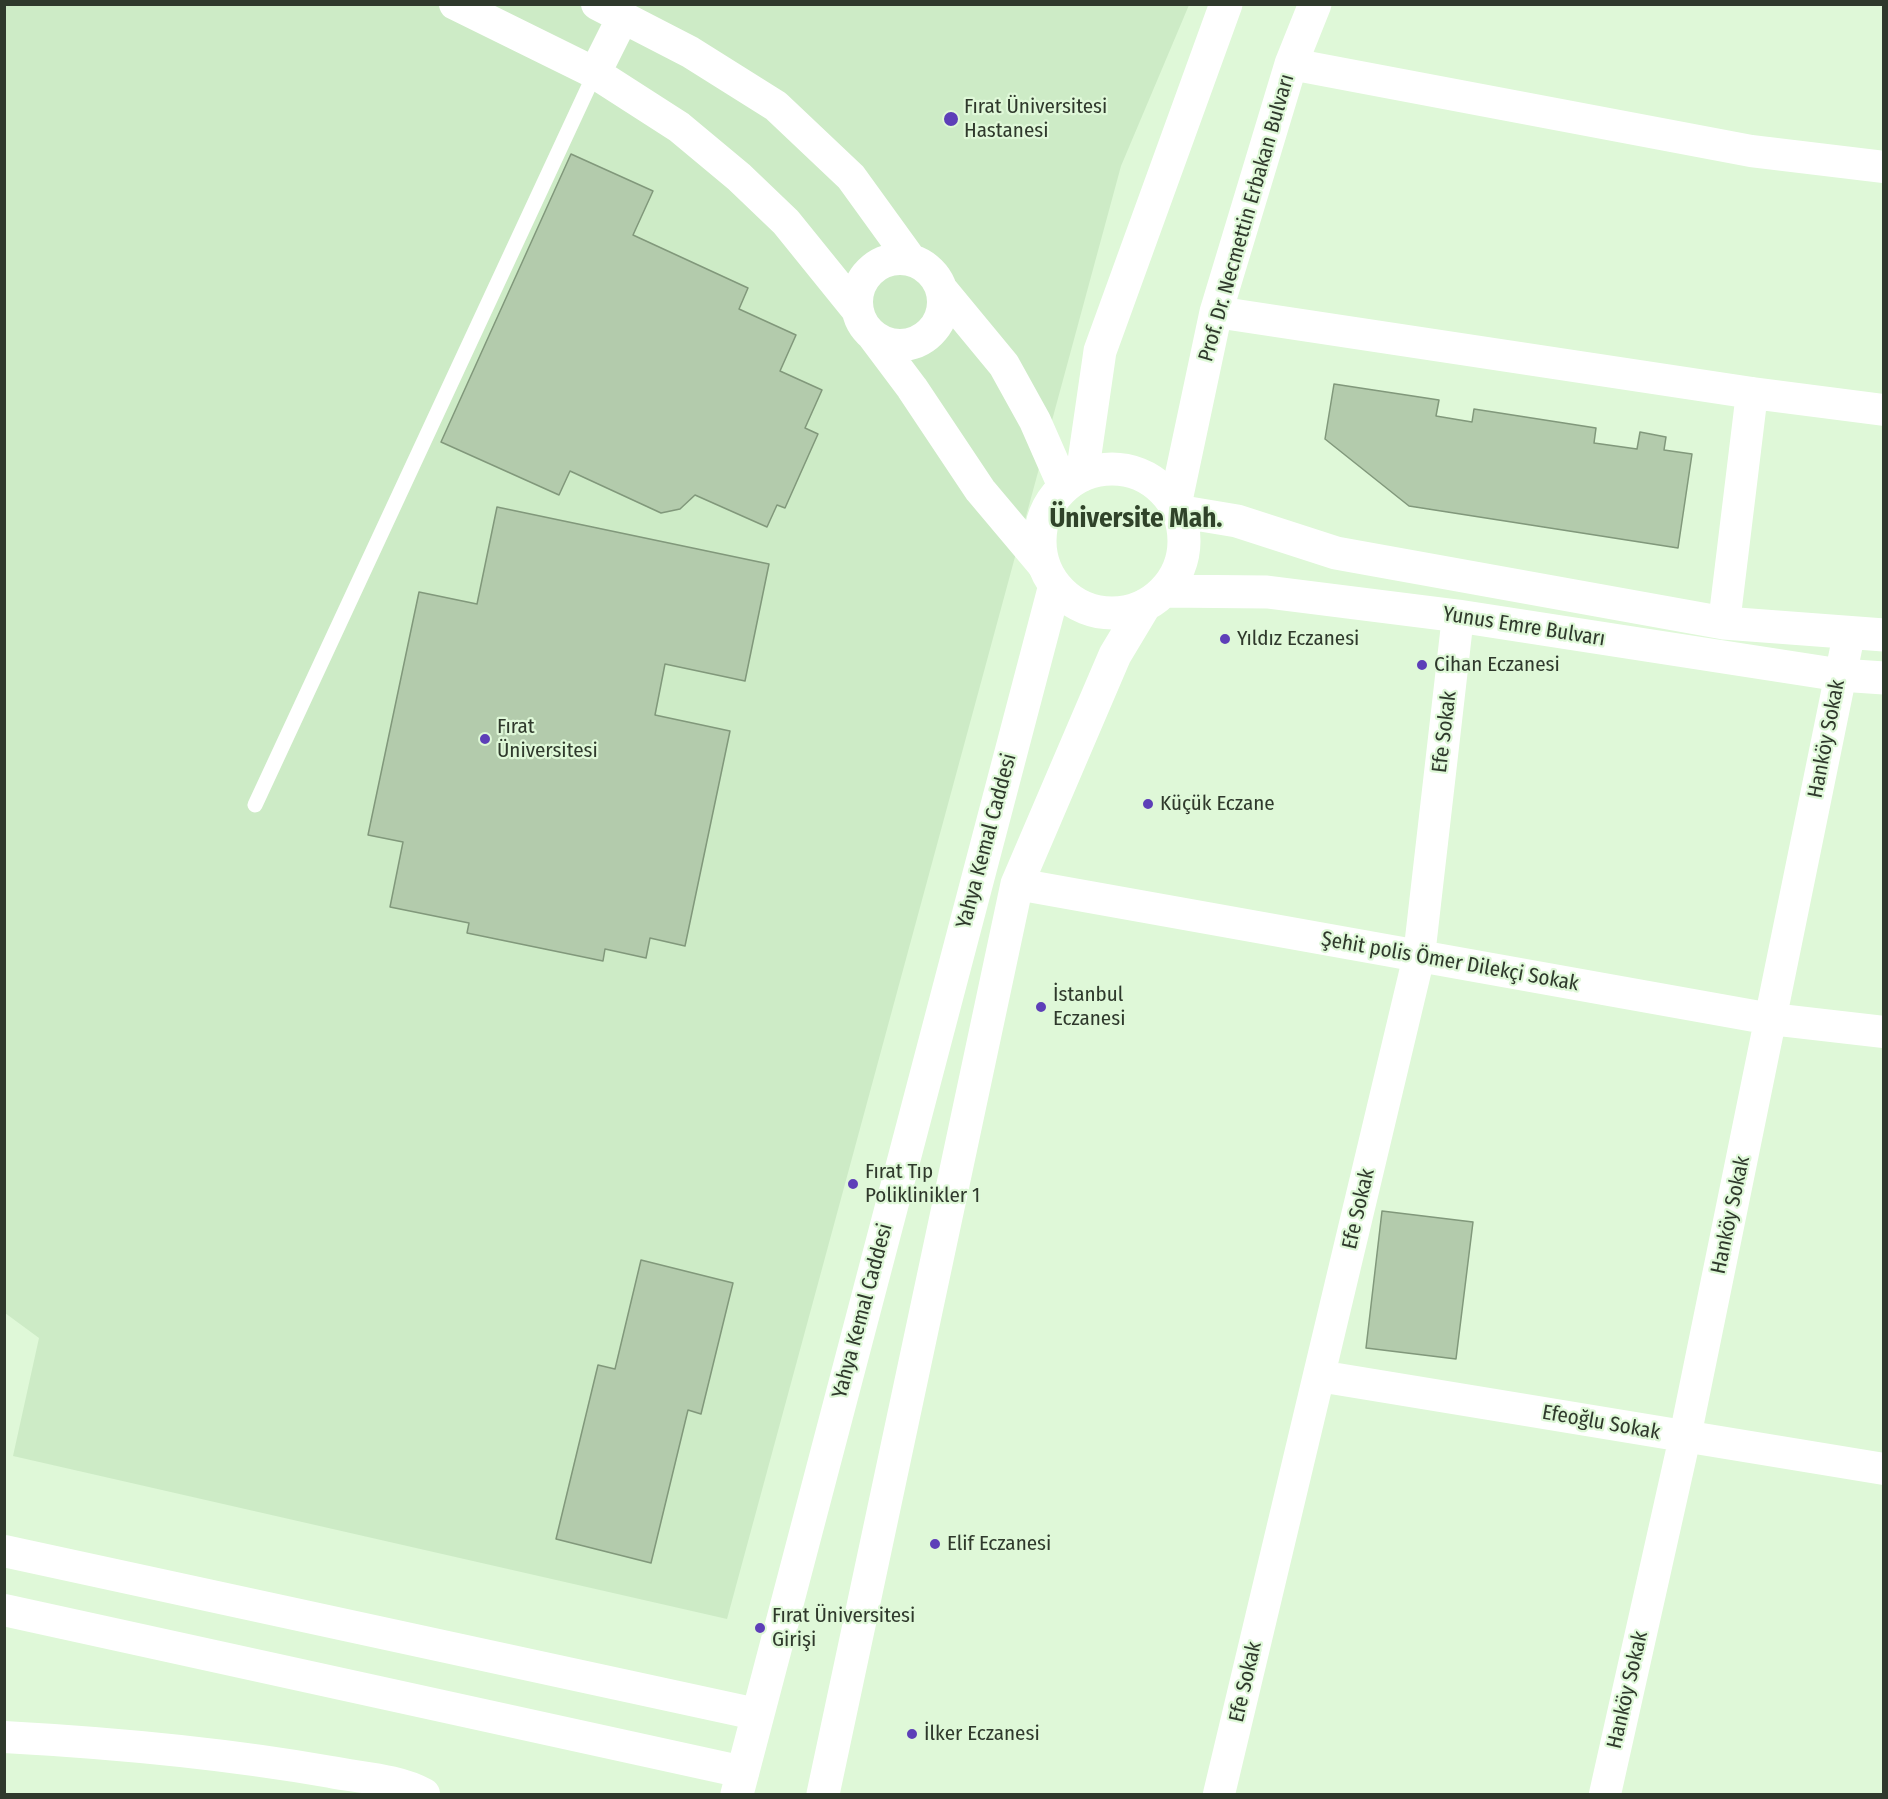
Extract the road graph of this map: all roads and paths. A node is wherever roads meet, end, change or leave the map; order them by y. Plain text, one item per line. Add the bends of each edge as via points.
1 (455, 4) edge
2 (1226, 4) edge
3 (1315, 4) edge
4 (610, 11) edge
5 (1291, 64) junction
6 (595, 73) junction
7 (1884, 167) edge
8 (911, 260) junction
9 (942, 290) junction
10 (1216, 312) junction
11 (865, 324) junction
12 (1752, 393) junction
13 (1884, 410) edge
14 (1073, 481) junction
15 (1176, 508) junction
16 (1050, 575) junction
17 (1155, 598) junction
18 (1458, 616) junction
19 (1724, 623) junction
20 (1849, 634) junction
21 (1884, 635) edge
22 (1840, 675) junction
23 (1884, 678) edge
24 (255, 805) dead end
25 (1017, 884) junction
26 (1419, 956) junction
27 (1772, 1019) junction
28 (1884, 1032) edge
29 (1319, 1376) junction
30 (1684, 1437) junction
31 (1884, 1469) edge
32 (4, 1551) edge
33 (4, 1610) edge
34 (756, 1714) junction
35 (4, 1737) edge
36 (740, 1783) edge
37 (424, 1794) edge
38 (823, 1794) edge
39 (1219, 1794) edge
40 (1605, 1794) edge

1 - 6 street
2 - 14 main road via 1100,351
3 - 5 main road, Prof. Dr. Necmettin Erbakan Bulvarı
4 - 6 street
4 - 8 street via 690,52 776,106 851,177
5 - 7 street via 1751,151
5 - 10 main road, Prof. Dr. Necmettin Erbakan Bulvarı
6 - 11 street via 679,127 739,177 786,222
6 - 24 lane
8 - 9 street via 930,272
8 - 11 street via 890,261 870,271 861,283 857,297
9 - 11 street via 944,306 940,321 931,334 918,342 887,344
9 - 14 street via 1004,365
10 - 12 street
10 - 15 main road, Prof. Dr. Necmettin Erbakan Bulvarı
11 - 16 street via 980,490
12 - 13 street
12 - 19 street
14 - 15 main road via 1103,469 1124,470 1153,482
14 - 16 main road via 1050,503 1042,524 1040,545
15 - 17 main road via 1183,526 1184,550 1177,572
15 - 19 main road, Yunus Emre Bulvarı via 1237,521 1336,553
16 - 17 main road via 1069,599 1088,609 1127,611
16 - 34 main road, Yahya Kemal Caddesi
17 - 18 main road, Yunus Emre Bulvarı via 1267,592
17 - 25 main road, Yahya Kemal Caddesi via 1115,655
18 - 22 main road, Yunus Emre Bulvarı
18 - 26 street, Efe Sokak
19 - 20 main road, Yunus Emre Bulvarı
20 - 21 main road, Yunus Emre Bulvarı
20 - 22 street, Hanköy Sokak
22 - 23 main road, Yunus Emre Bulvarı
22 - 27 street, Hanköy Sokak
25 - 26 street, Şehit polis Ömer Dilekçi Sokak
25 - 38 main road, Yahya Kemal Caddesi
26 - 27 street, Şehit polis Ömer Dilekçi Sokak
26 - 29 street, Efe Sokak
27 - 28 street, Şehit polis Ömer Dilekçi Sokak
27 - 30 street, Hanköy Sokak
29 - 30 street, Efeoğlu Sokak
29 - 39 street, Efe Sokak
30 - 31 street, Efeoğlu Sokak
30 - 40 street, Hanköy Sokak
32 - 34 street
33 - 36 street
34 - 36 main road, Yahya Kemal Caddesi
35 - 37 street via 289,1765 400,1785

